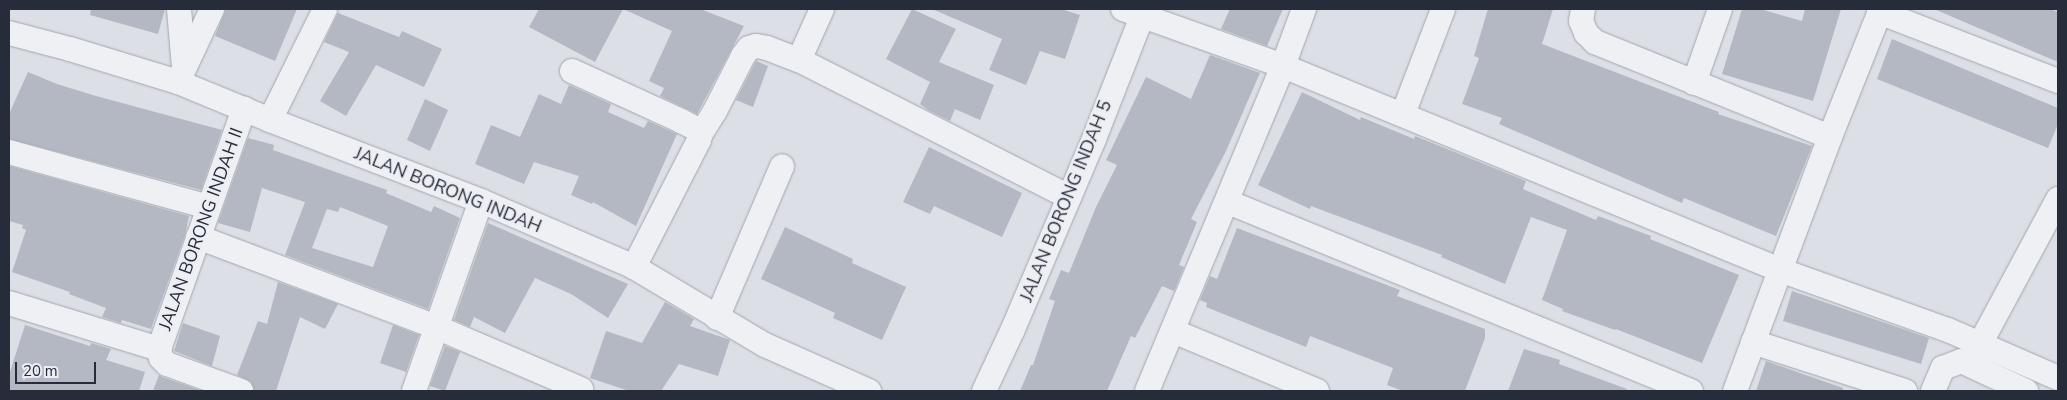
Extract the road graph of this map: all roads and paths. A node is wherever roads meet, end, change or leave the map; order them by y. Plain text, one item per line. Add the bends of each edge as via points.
1 (179, 9) edge
2 (212, 9) edge
3 (325, 9) edge
4 (822, 9) edge
5 (1304, 9) edge
6 (1442, 9) edge
7 (1583, 9) edge
8 (1720, 9) edge
9 (1880, 10) edge
10 (1136, 11) edge
11 (9, 33) edge
12 (799, 60) junction
13 (1284, 66) junction
14 (572, 71) dead end
15 (181, 76) junction
16 (2058, 81) edge
17 (1694, 83) junction
18 (244, 109) junction
19 (1403, 114) junction
20 (270, 120) junction
21 (700, 135) junction
22 (1830, 137) junction
23 (9, 152) edge
24 (782, 166) dead end
25 (1069, 196) junction
26 (2058, 199) edge
27 (481, 201) junction
28 (1228, 202) junction
29 (209, 207) junction
30 (198, 237) junction
31 (634, 267) junction
32 (1780, 270) junction
33 (9, 303) edge
34 (717, 318) junction
35 (436, 327) junction
36 (1173, 331) junction
37 (1753, 342) junction
38 (1980, 344) junction
39 (159, 349) junction
40 (2058, 378) edge
41 (581, 389) dead end
42 (241, 391) edge
43 (414, 391) edge
44 (869, 391) edge
45 (984, 391) edge
46 (1148, 391) edge
47 (1317, 391) edge
48 (1691, 391) edge
49 (1735, 391) edge
50 (1905, 391) edge
51 (1933, 391) edge
52 (2026, 391) edge

1 - 15 street
2 - 15 street
3 - 20 street
4 - 12 street
5 - 13 street
6 - 19 street
7 - 17 street via 1581,20 1586,33 1595,42
8 - 17 street
9 - 16 street
9 - 22 street
10 - 13 street
10 - 25 street, JALAN BORONG INDAH 5 via 1094,139
11 - 15 street, JALAN BORONG INDAH
12 - 21 street via 767,48 749,48
12 - 25 street
13 - 19 street
13 - 28 street
14 - 21 street via 697,129
15 - 18 street, JALAN BORONG INDAH
17 - 22 street
18 - 20 street, JALAN BORONG INDAH
18 - 29 street, JALAN BORONG INDAH II
19 - 32 street
20 - 27 street, JALAN BORONG INDAH
21 - 31 street
22 - 32 street
23 - 29 street
24 - 34 street
25 - 45 street, JALAN BORONG INDAH 5
26 - 38 street
27 - 31 street, JALAN BORONG INDAH
27 - 35 street
28 - 36 street
28 - 48 street
29 - 30 street, JALAN BORONG INDAH II
30 - 35 street
30 - 39 street, JALAN BORONG INDAH II
31 - 34 street, JALAN BORONG INDAH
32 - 37 street
32 - 38 street
33 - 39 street
34 - 44 street, JALAN BORONG INDAH via 765,345
35 - 41 street
35 - 43 street
36 - 46 street
36 - 47 street
37 - 49 street
37 - 50 street
38 - 40 street
39 - 42 street via 167,364
51 - 52 street via 1943,368 1961,361

